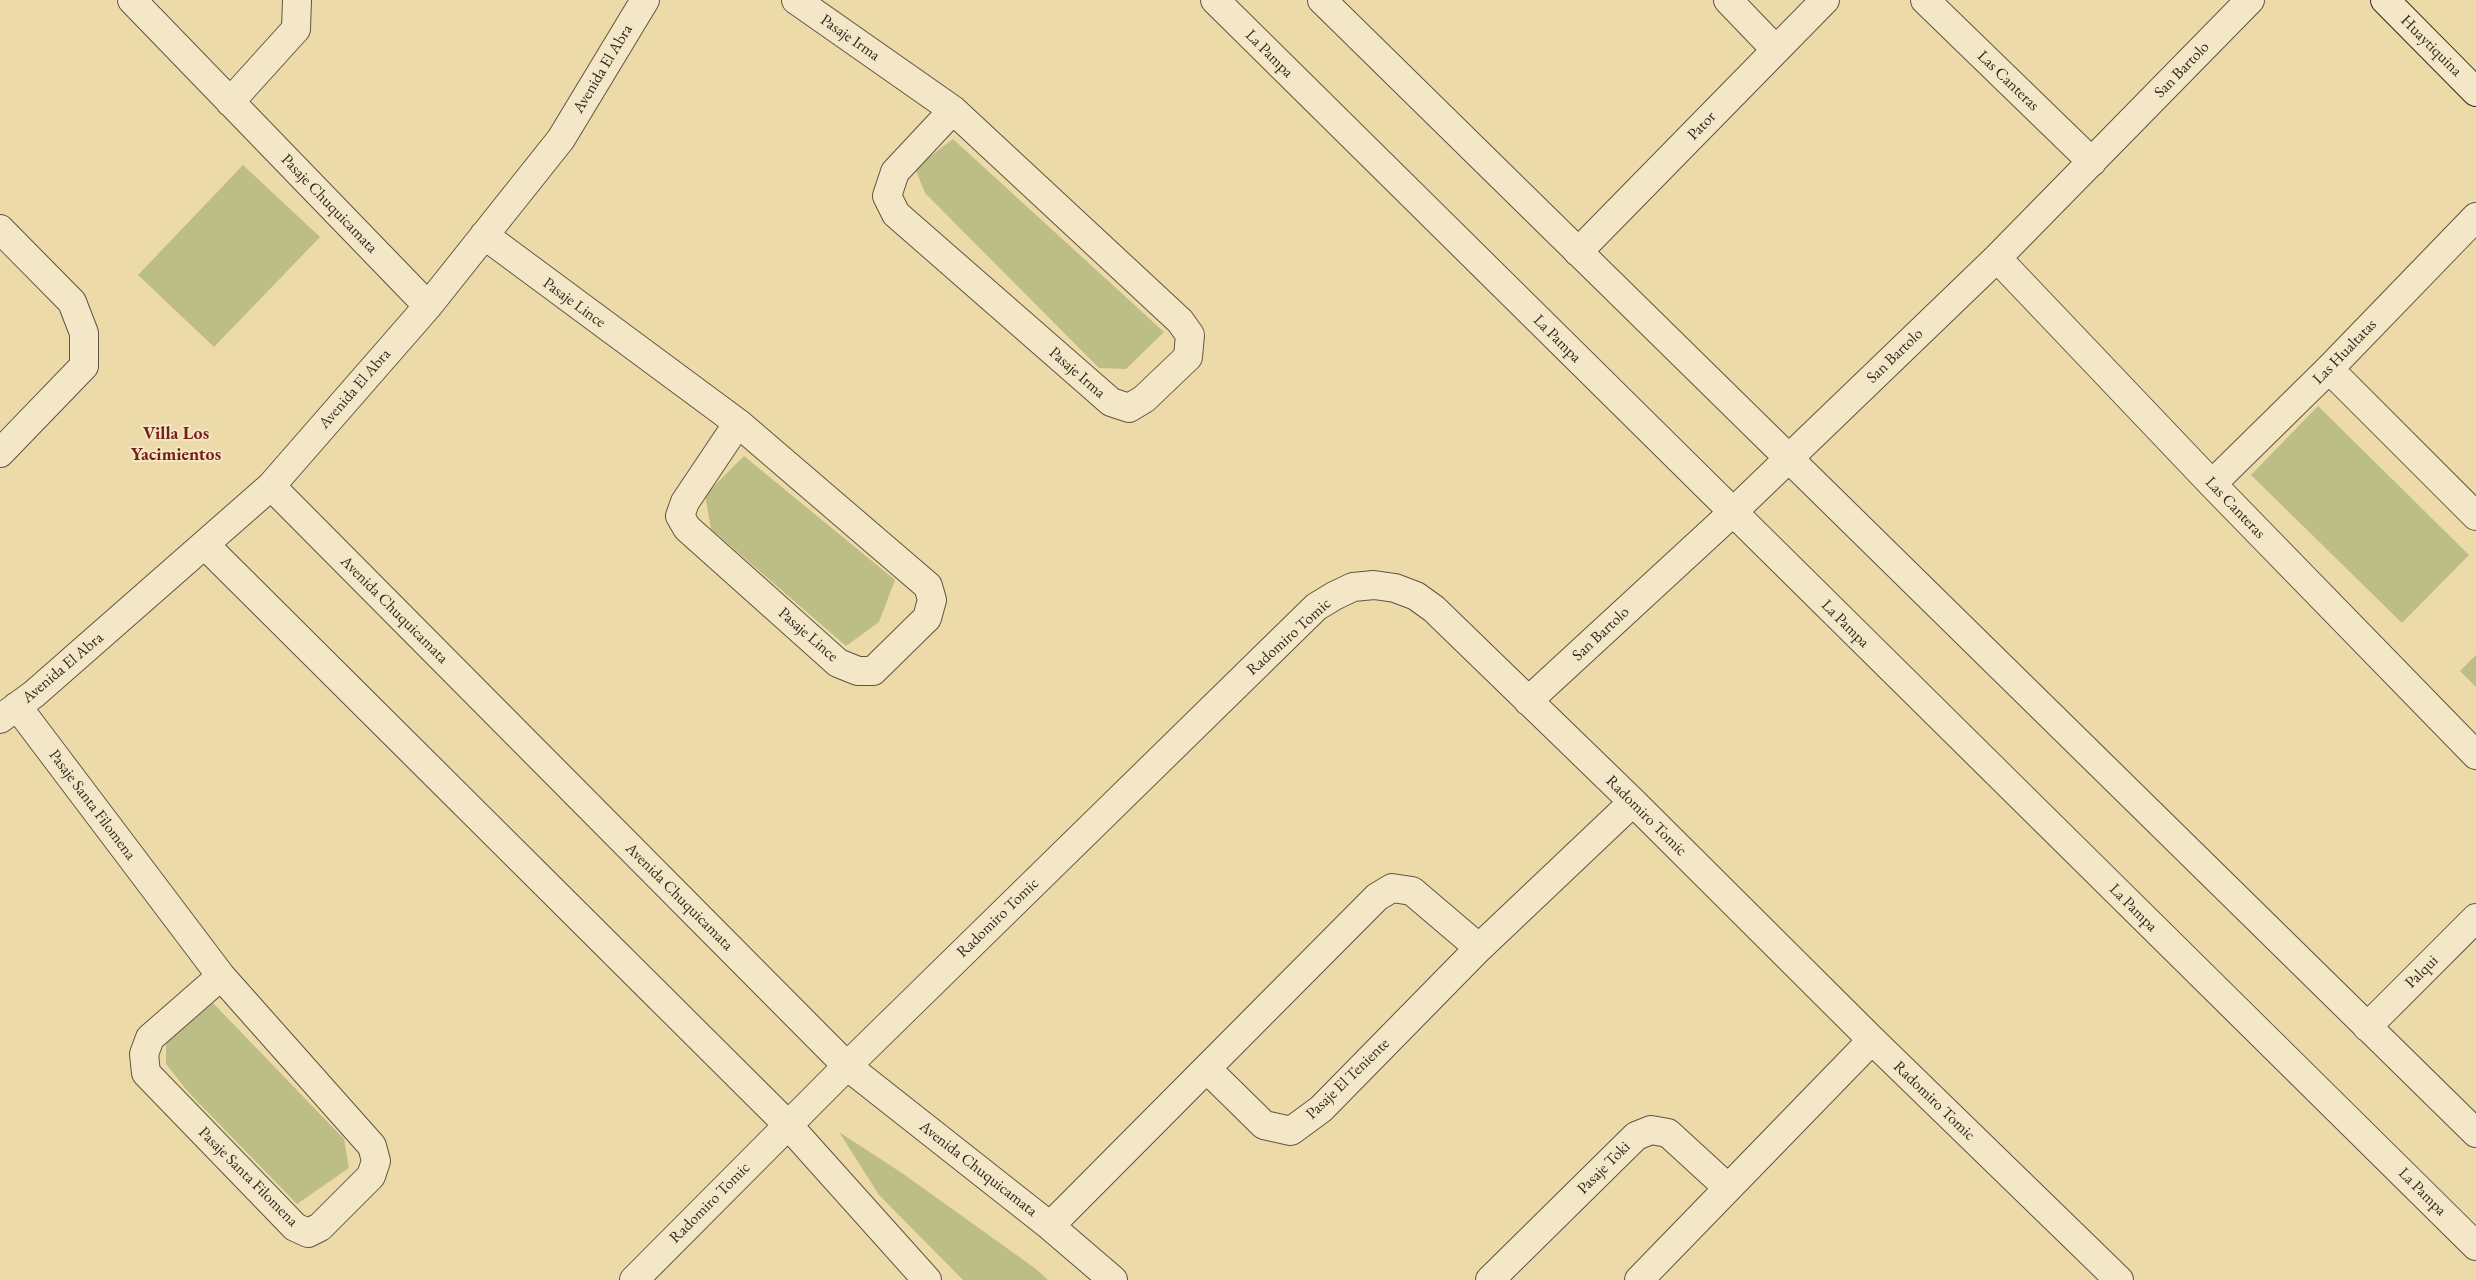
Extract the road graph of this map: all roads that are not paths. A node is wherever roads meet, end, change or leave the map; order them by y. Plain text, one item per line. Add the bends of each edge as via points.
1 (132, 0) edge
2 (297, 0) edge
3 (645, 0) edge
4 (796, 0) edge
5 (1215, 0) edge
6 (1322, 0) edge
7 (1728, 0) edge
8 (1825, 0) edge
9 (1925, 0) edge
10 (2250, 0) edge
11 (2386, 0) edge
12 (1776, 50) junction
13 (2476, 92) edge
14 (230, 102) junction
15 (953, 110) junction
16 (2092, 162) junction
17 (2476, 217) edge
18 (0, 229) edge
19 (484, 236) junction
20 (1578, 252) junction
21 (1997, 258) junction
22 (428, 306) junction
23 (2329, 369) junction
24 (738, 423) junction
25 (0, 453) edge
26 (1788, 459) junction
27 (2212, 484) junction
28 (271, 486) junction
29 (1732, 513) junction
30 (2476, 516) edge
31 (205, 545) junction
32 (1528, 701) junction
33 (9, 713) edge
34 (2476, 755) edge
35 (1633, 802) junction
36 (2476, 918) edge
37 (1480, 948) junction
38 (221, 976) junction
39 (2367, 1027) junction
40 (1872, 1040) junction
41 (847, 1066) junction
42 (1207, 1068) junction
43 (788, 1124) junction
44 (2476, 1133) edge
45 (1728, 1188) junction
46 (1050, 1226) junction
47 (2476, 1246) edge
48 (634, 1280) edge
49 (927, 1280) edge
50 (1113, 1280) edge
51 (1490, 1280) edge
52 (1639, 1280) edge
53 (2119, 1280) edge

1 - 14 street, Pasaje Chuquicamata
2 - 14 street via 296,30
3 - 19 street, Avenida El Abra via 561,139
4 - 15 street, Pasaje Irma
5 - 29 street, La Pampa
6 - 20 street
7 - 12 street
8 - 12 street, Pator
9 - 16 street, Las Canteras
10 - 16 street, San Bartolo
11 - 13 street, Huaytiquina
12 - 20 street, Pator
14 - 22 street, Pasaje Chuquicamata
15 - 15 street, Pasaje Irma via 895,172 888,196 896,214 1111,402 1129,408 1144,399 1188,357 1190,335 1180,321
16 - 21 street, San Bartolo
17 - 23 street, Las Hualtatas
18 - 25 street via 72,302 84,333 84,366
19 - 22 street, Avenida El Abra
19 - 24 street, Pasaje Lince
20 - 26 street
21 - 26 street, San Bartolo
21 - 27 street, Las Canteras
22 - 28 street, Avenida El Abra
23 - 27 street, Las Hualtatas
23 - 30 street
24 - 24 street, Pasaje Lince via 928,586 932,600 926,618 873,670 858,670 838,663 687,528 680,516 685,502
26 - 29 street, San Bartolo
26 - 39 street
27 - 34 street, Las Canteras
28 - 31 street, Avenida El Abra
28 - 41 street, Avenida Chuquicamata
29 - 32 street, San Bartolo
29 - 47 street, La Pampa
31 - 33 street, Avenida El Abra
31 - 43 street
32 - 35 street, Radomiro Tomic
32 - 41 street, Radomiro Tomic via 1434,609 1416,596 1396,588 1374,585 1353,587 1334,596 1309,614
33 - 38 street, Pasaje Santa Filomena
35 - 37 street, Pasaje El Teniente
35 - 40 street, Radomiro Tomic
36 - 39 street, Palqui
37 - 42 street via 1412,891 1392,888 1377,897
37 - 42 street, Pasaje El Teniente via 1320,1109 1291,1131 1264,1124
38 - 38 street, Pasaje Santa Filomena via 372,1146 376,1161 371,1176 320,1227 308,1233 295,1227 146,1073 144,1054 150,1038
39 - 44 street
40 - 45 street
40 - 53 street, Radomiro Tomic
41 - 43 street, Radomiro Tomic
41 - 46 street, Avenida Chuquicamata
42 - 46 street
43 - 48 street, Radomiro Tomic
43 - 49 street
45 - 51 street, Pasaje Toki via 1668,1133 1651,1130 1636,1136
45 - 52 street
46 - 50 street, Avenida Chuquicamata

